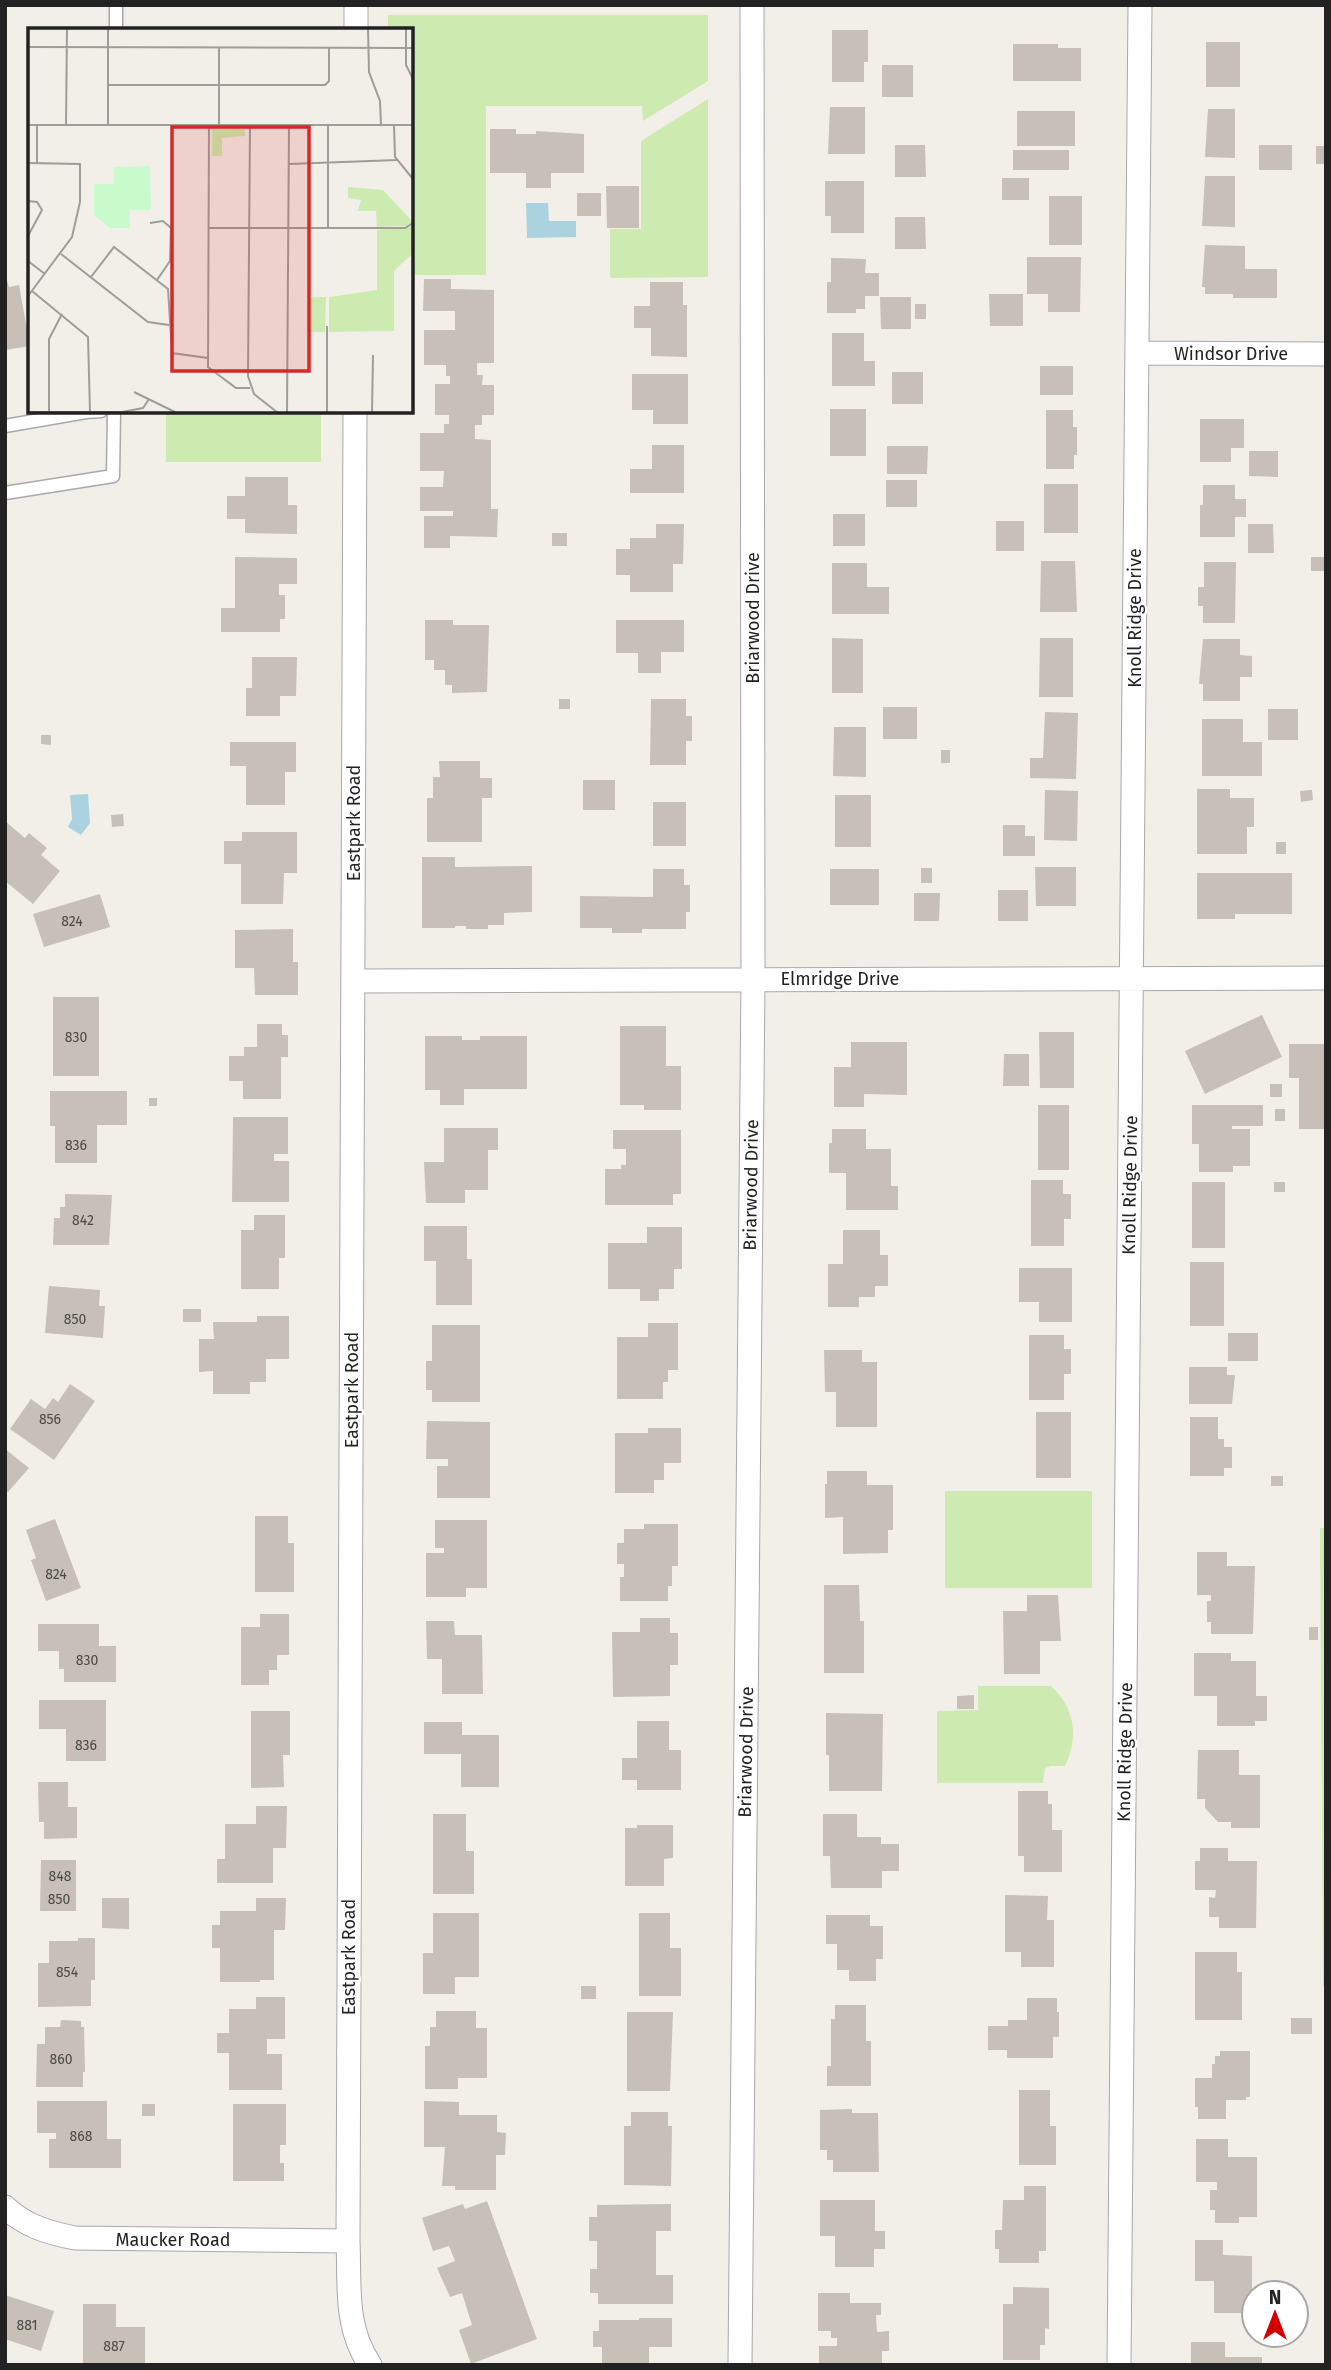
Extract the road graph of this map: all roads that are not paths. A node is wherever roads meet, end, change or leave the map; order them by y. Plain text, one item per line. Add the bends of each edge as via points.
1 (116, 5) edge
2 (356, 5) edge
3 (752, 5) edge
4 (1140, 5) edge
5 (116, 28) edge
6 (356, 28) edge
7 (1137, 353) junction
8 (1326, 354) edge
9 (80, 413) edge
10 (114, 413) edge
11 (355, 413) edge
12 (5, 426) edge
13 (5, 493) edge
14 (1132, 978) junction
15 (1326, 978) edge
16 (753, 980) junction
17 (354, 981) junction
18 (5, 2207) edge
19 (348, 2241) junction
20 (370, 2365) edge
21 (740, 2365) edge
22 (1119, 2365) edge

1 - 5 lane
2 - 6 street
3 - 16 street, Briarwood Drive
4 - 7 street, Knoll Ridge Drive
7 - 8 street, Windsor Drive
7 - 14 street, Knoll Ridge Drive
9 - 12 lane
10 - 13 lane via 113,476
11 - 17 street, Eastpark Road
14 - 15 street, Elmridge Drive
14 - 16 street, Elmridge Drive
14 - 22 street, Knoll Ridge Drive
16 - 17 street, Elmridge Drive
16 - 21 street, Briarwood Drive
17 - 19 street, Eastpark Road
18 - 19 street, Maucker Road via 37,2228 75,2238
19 - 20 street, Eastpark Road via 352,2327

